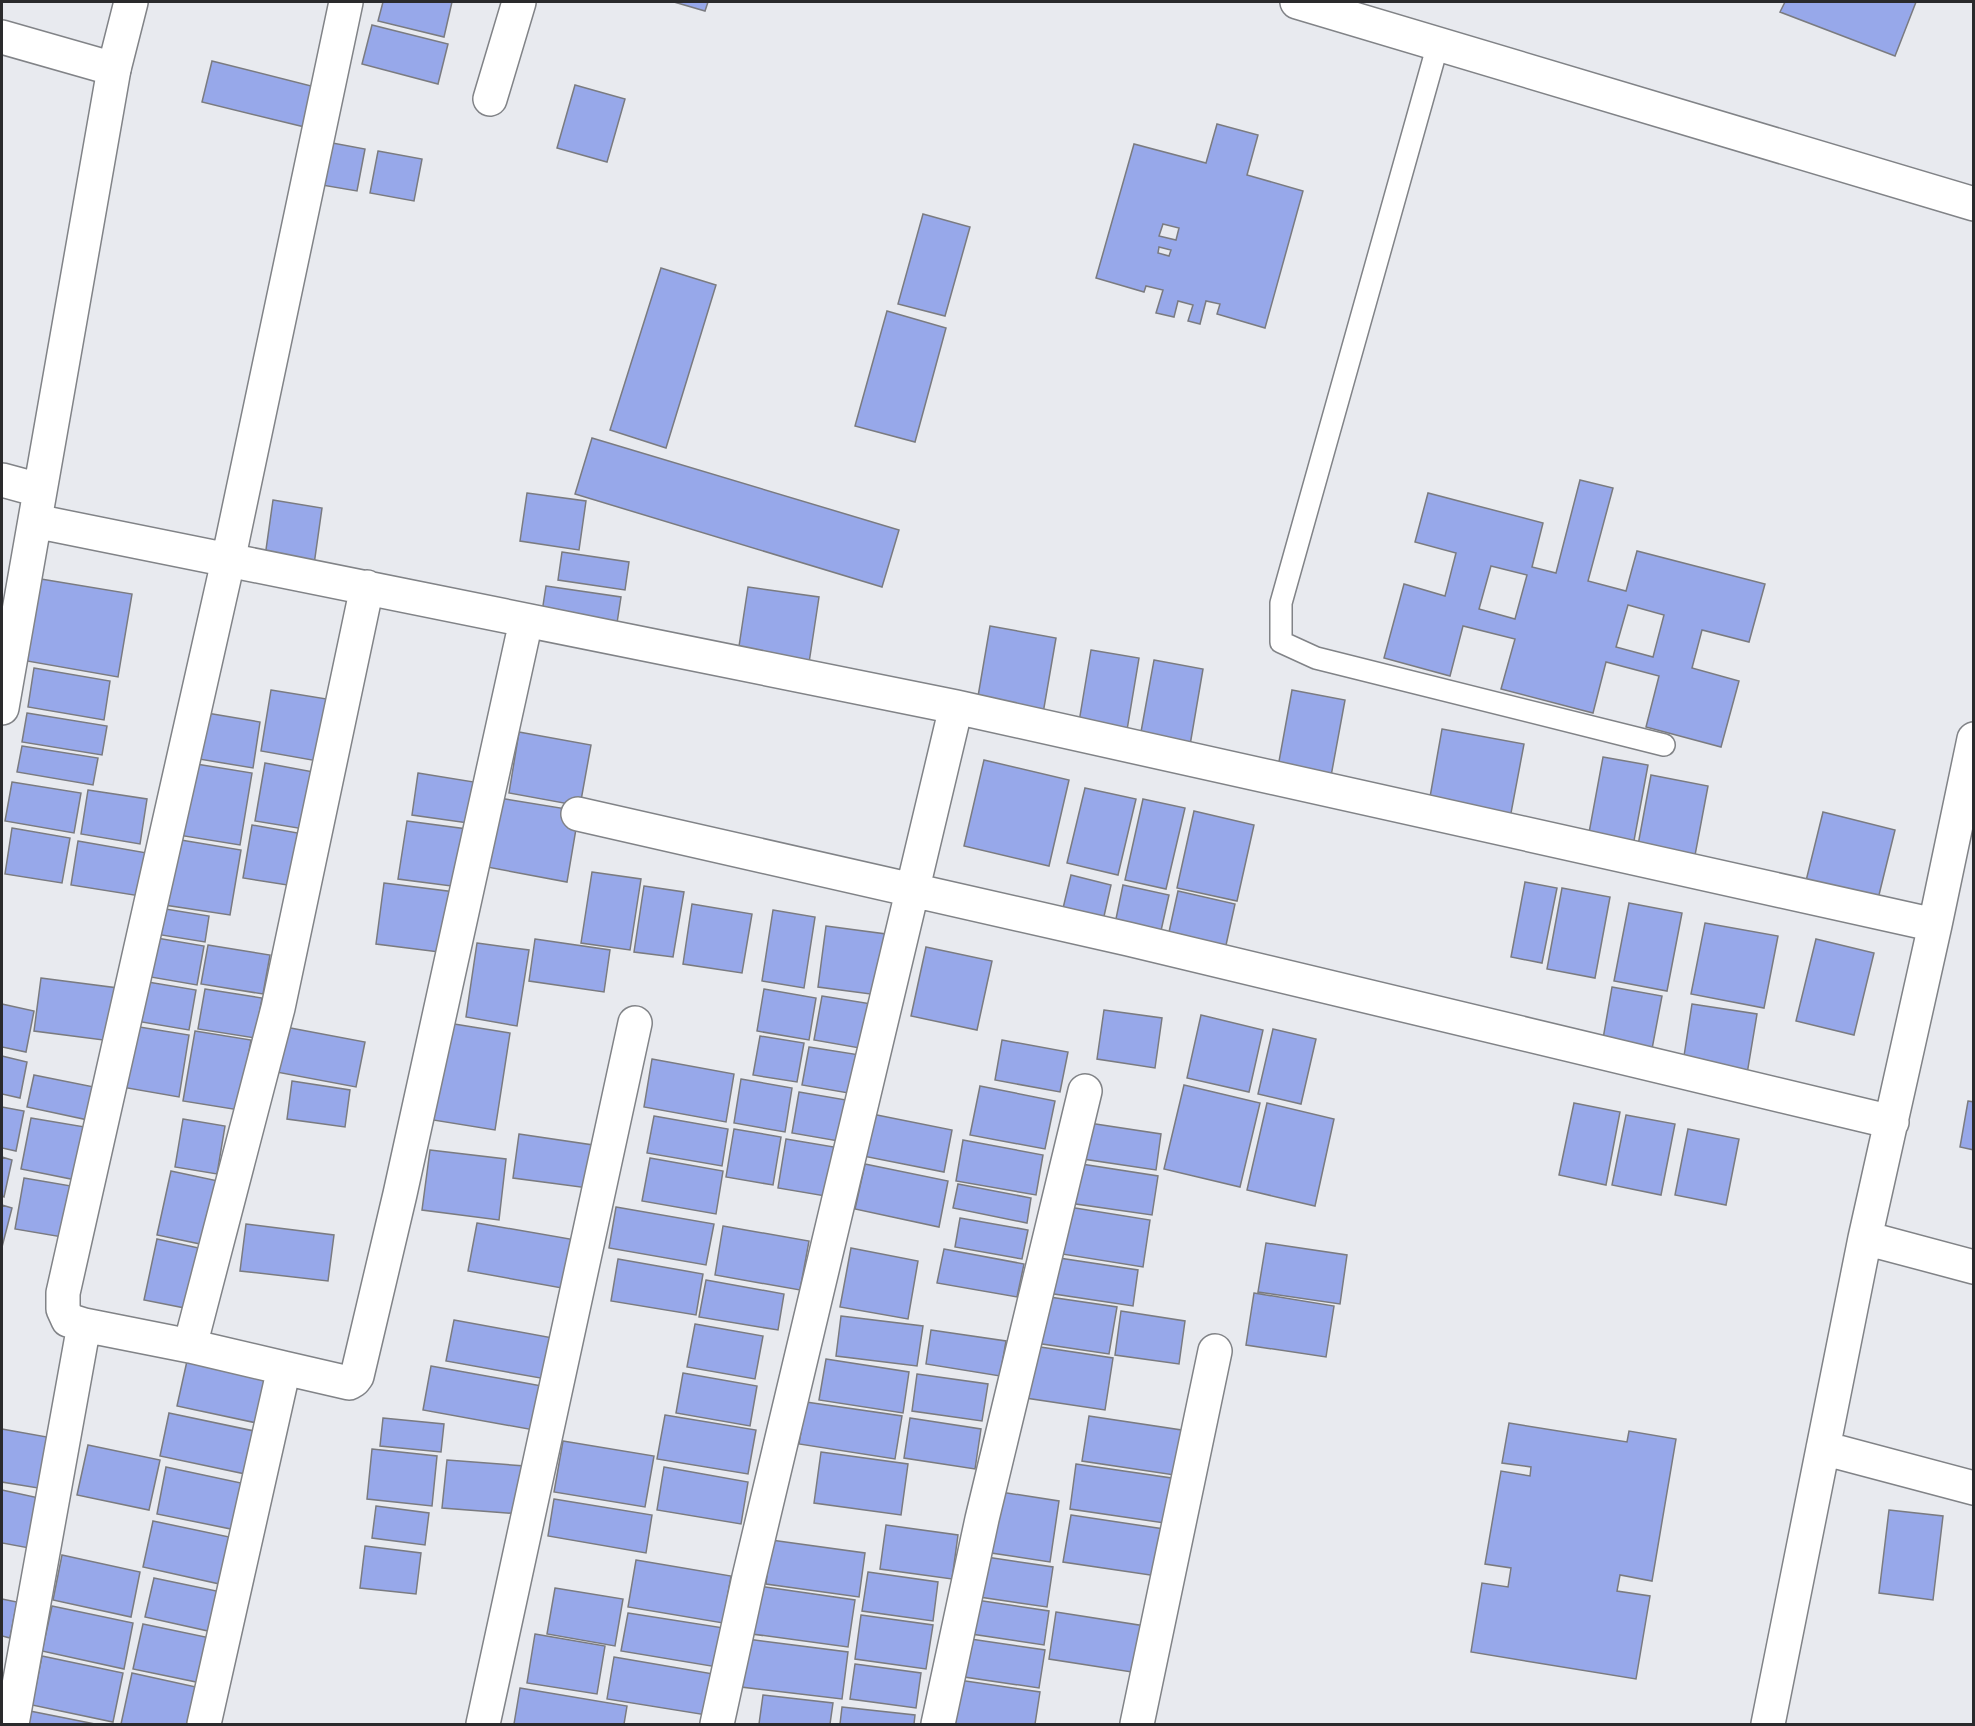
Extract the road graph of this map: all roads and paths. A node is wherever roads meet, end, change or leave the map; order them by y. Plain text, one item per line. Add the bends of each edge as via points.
1 (131, 2) edge
2 (346, 2) edge
3 (519, 2) edge
4 (1297, 2) edge
5 (2, 37) edge
6 (1438, 44) junction
7 (114, 69) junction
8 (490, 99) dead end
9 (1974, 204) edge
10 (2, 480) edge
11 (37, 506) junction
12 (228, 561) junction
13 (367, 587) junction
14 (526, 621) junction
15 (956, 707) junction
16 (2, 708) edge
17 (1974, 739) edge
18 (1664, 745) dead end
19 (578, 814) dead end
20 (912, 889) junction
21 (1935, 925) junction
22 (635, 1023) dead end
23 (1084, 1091) dead end
24 (1892, 1122) junction
25 (1865, 1238) junction
26 (1974, 1267) edge
27 (84, 1325) junction
28 (190, 1346) junction
29 (1215, 1351) dead end
30 (284, 1368) junction
31 (1823, 1448) junction
32 (1974, 1488) edge
33 (12, 1725) edge
34 (204, 1725) edge
35 (483, 1725) edge
36 (717, 1725) edge
37 (938, 1725) edge
38 (1137, 1725) edge
39 (1768, 1725) edge

1 - 7 street
2 - 12 street
3 - 8 street
4 - 6 street
5 - 7 street
6 - 9 street
6 - 18 lane via 1281,603 1281,642 1317,658
7 - 11 street
10 - 11 street
11 - 12 street
11 - 16 street
12 - 13 street
12 - 27 street via 63,1293 68,1320
13 - 14 street
13 - 28 street via 278,1008
14 - 15 street
14 - 30 street via 357,1376 349,1383
15 - 20 street
15 - 21 street
17 - 21 street
19 - 20 street
20 - 24 street
20 - 36 street
21 - 24 street
22 - 35 street
23 - 37 street via 982,1520
24 - 25 street
25 - 26 street
25 - 31 street
27 - 28 street
27 - 33 street
28 - 30 street
29 - 38 street
30 - 34 street
31 - 32 street
31 - 39 street

